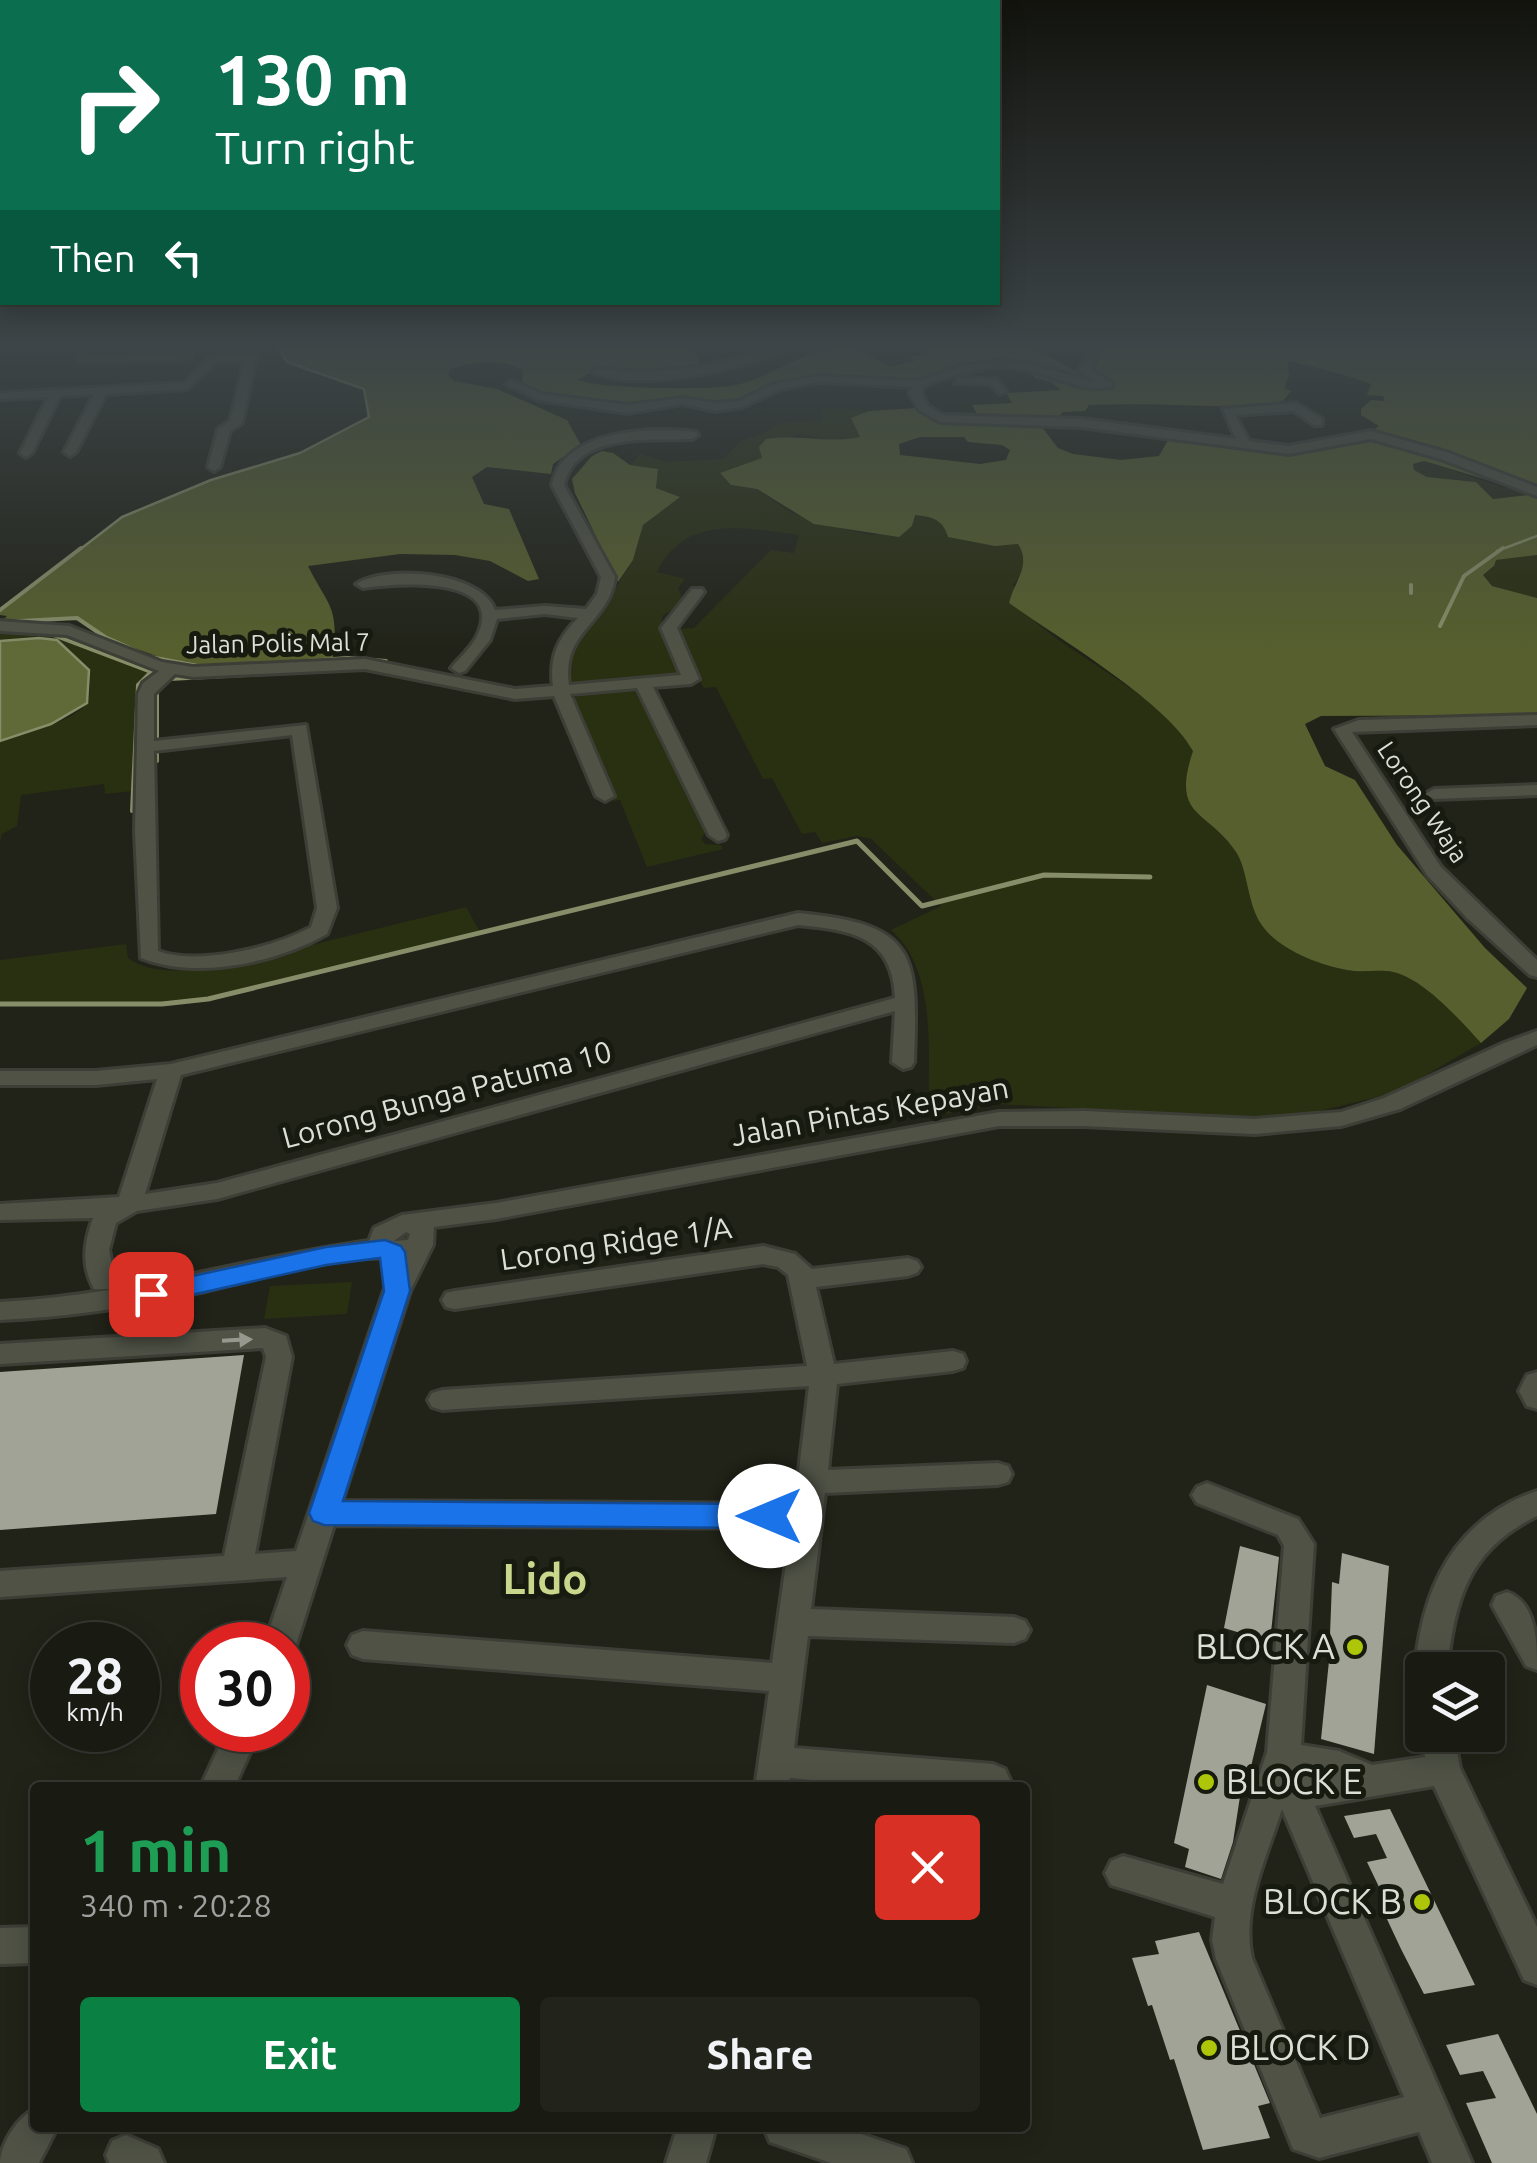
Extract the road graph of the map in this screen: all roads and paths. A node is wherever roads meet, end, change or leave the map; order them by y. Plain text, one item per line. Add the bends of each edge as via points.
1 (28, 449) edge
2 (71, 449) edge
3 (219, 449) edge
4 (583, 449) edge
5 (1420, 449) edge
6 (70, 452) dead end
7 (26, 453) dead end
8 (214, 468) dead end
9 (1537, 492) edge
10 (363, 584) dead end
11 (697, 592) dead end
12 (589, 614) junction
13 (492, 615) junction
14 (0, 626) edge
15 (459, 668) dead end
16 (172, 669) junction
17 (643, 684) junction
18 (561, 692) junction
19 (1537, 720) edge
20 (146, 747) junction
21 (1537, 790) edge
22 (1434, 794) dead end
23 (605, 796) dead end
24 (718, 835) dead end
25 (1537, 974) edge
26 (905, 1002) junction
27 (1537, 1038) edge
28 (1537, 1047) edge
29 (1484, 1056) junction
30 (903, 1062) dead end
31 (170, 1072) junction
32 (0, 1078) edge
33 (129, 1205) junction
34 (0, 1212) edge
35 (402, 1240) junction
36 (908, 1267) dead end
37 (795, 1270) junction
38 (103, 1283) dead end
39 (455, 1300) dead end
40 (0, 1311) edge
41 (0, 1354) edge
42 (953, 1361) dead end
43 (824, 1375) junction
44 (1537, 1382) edge
45 (1537, 1399) edge
46 (442, 1400) dead end
47 (998, 1474) dead end
48 (813, 1482) junction
49 (1207, 1495) dead end
50 (1537, 1503) edge
51 (324, 1513) junction
52 (808, 1516) junction
53 (307, 1563) junction
54 (237, 1567) junction
55 (0, 1584) edge
56 (1508, 1605) dead end
57 (288, 1622) edge
58 (796, 1622) junction
59 (1014, 1630) dead end
60 (363, 1645) dead end
61 (1432, 1652) edge
62 (1537, 1656) edge
63 (788, 1678) junction
64 (234, 1752) edge
65 (1440, 1752) edge
66 (1284, 1755) junction
67 (774, 1775) edge
68 (993, 1780) dead end
69 (1369, 1781) junction
70 (220, 1782) edge
71 (1293, 1794) junction
72 (1122, 1874) dead end
73 (1234, 1906) junction
74 (0, 1946) edge
75 (30, 1946) edge
76 (1537, 1967) edge
77 (1430, 2110) junction
78 (35, 2132) edge
79 (695, 2132) edge
80 (796, 2132) edge
81 (17, 2163) edge
82 (686, 2163) edge
83 (892, 2163) edge
84 (1452, 2163) edge

1 - 7 street
2 - 6 street
3 - 8 street
4 - 12 street via 562,467 558,485 608,577 604,596
5 - 9 street
10 - 13 street via 445,580 477,595
11 - 17 street, Jalan Polis Mal 7 via 669,628 691,679
12 - 13 street
12 - 18 street via 559,654
13 - 15 street via 484,641
14 - 16 street, Jalan Polis Mal 7 via 69,631
16 - 18 street, Jalan Polis Mal 7 via 365,664 499,693
16 - 20 street via 149,686
17 - 18 street, Jalan Polis Mal 7
17 - 24 street
18 - 23 street
19 - 25 street, Lorong Waja via 1342,729 1407,834 1474,922
20 - 20 street via 148,954 165,961 223,958 320,930 327,908 300,730
21 - 22 street
26 - 30 street
26 - 31 street via 901,963 883,943 836,923 798,919
26 - 33 street, Lorong Bunga Patuma 10 via 251,1183
27 - 29 street, Jalan Pintas Kepayan
28 - 29 street, Jalan Pintas Kepayan
29 - 35 street, Jalan Pintas Kepayan via 1400,1103 1338,1119 1248,1129 998,1119 496,1211
31 - 32 street
31 - 33 street
33 - 34 street, Lorong Bunga Patuma 10
33 - 38 street via 105,1218 96,1243 94,1261
35 - 40 street, Jalan Pintas Kepayan via 124,1300
35 - 51 street via 397,1291
36 - 37 street, Lorong Ridge 1/A
37 - 39 street, Lorong Ridge 1/A via 762,1255
37 - 43 street
41 -> 54 street via 265,1338 276,1343
42 - 43 street
43 - 46 street
43 - 48 street
44 - 45 street
47 - 48 street
48 - 52 street
49 - 66 street via 1288,1527 1298,1538
50 - 61 street via 1478,1537 1452,1574 1435,1620
51 - 52 street
51 - 53 street
52 - 58 street
53 - 54 street
53 - 57 street
54 - 55 street
56 - 62 street
58 - 59 street
58 - 63 street
60 - 63 street
63 - 67 street
64 - 70 street
65 - 69 street
65 - 76 street
66 - 69 street via 1339,1766
66 - 71 street
66 - 73 street
67 - 68 street
69 - 71 street
71 - 77 street
72 - 73 street
73 - 77 street via 1234,1958 1307,2134 1319,2138
74 - 75 street
77 - 84 street
78 - 81 street
79 - 82 street
80 - 83 street

